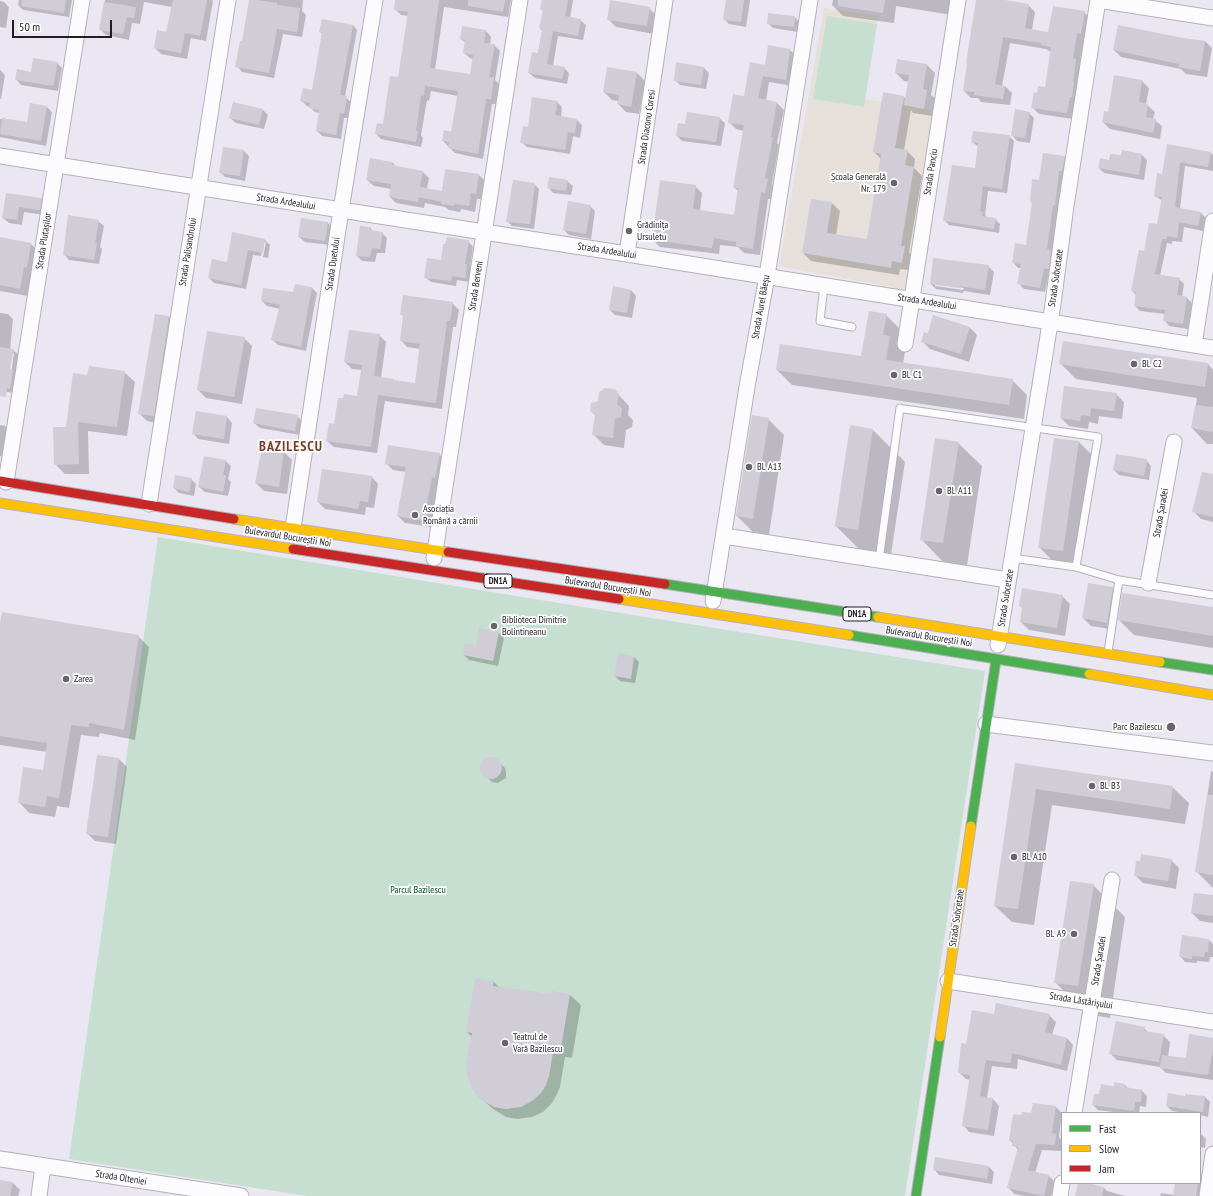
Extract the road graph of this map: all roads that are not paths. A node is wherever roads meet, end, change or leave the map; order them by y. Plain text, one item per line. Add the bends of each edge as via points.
1 (82, 0) edge
2 (228, 0) edge
3 (375, 0) edge
4 (520, 0) edge
5 (665, 0) edge
6 (810, 0) edge
7 (958, 0) edge
8 (1098, 0) edge
9 (1213, 18) edge
10 (0, 156) edge
11 (56, 165) junction
12 (198, 187) junction
13 (340, 210) junction
14 (1213, 221) edge
15 (484, 232) junction
16 (628, 254) junction
17 (767, 276) junction
18 (824, 286) junction
19 (912, 299) junction
20 (1050, 322) junction
21 (852, 327) dead end
22 (905, 344) dead end
23 (1194, 345) junction
24 (1213, 348) edge
25 (1033, 426) junction
26 (1174, 442) dead end
27 (3, 481) edge
28 (0, 503) edge
29 (149, 504) junction
30 (293, 528) junction
31 (724, 536) junction
32 (436, 549) junction
33 (1012, 558) junction
34 (879, 560) junction
35 (1076, 567) junction
36 (432, 571) junction
37 (1008, 580) junction
38 (1119, 580) junction
39 (1148, 584) junction
40 (714, 592) junction
41 (1213, 595) edge
42 (712, 614) junction
43 (999, 636) junction
44 (1107, 654) junction
45 (996, 660) junction
46 (1213, 670) edge
47 (1213, 695) edge
48 (986, 724) junction
49 (1213, 753) edge
50 (1112, 880) dead end
51 (948, 981) junction
52 (1092, 1003) junction
53 (1213, 1022) edge
54 (1074, 1112) edge
55 (1213, 1154) edge
56 (0, 1159) edge
57 (43, 1166) junction
58 (1062, 1184) edge
59 (184, 1192) edge
60 (39, 1196) edge
61 (241, 1196) edge
62 (916, 1196) edge
63 (1060, 1196) edge
64 (1206, 1196) edge

1 - 11 street, Strada Plutașilor
2 - 12 street, Strada Palisandrului
3 - 13 street, Strada Duetului
4 - 15 street, Strada Berveni
5 - 16 street, Strada Diaconu Coresi
6 - 17 street, Strada Aurel Băeșu
7 - 19 street, Strada Panciu
8 - 9 street
8 - 20 street, Strada Subcetate
10 - 11 street, Strada Ardealului
11 - 12 street, Strada Ardealului
11 - 27 street, Strada Plutașilor
12 - 13 street, Strada Ardealului
12 - 29 street, Strada Palisandrului
13 - 15 street, Strada Ardealului
13 - 30 street, Strada Duetului
14 - 23 street
15 - 16 street, Strada Ardealului
15 - 32 street, Strada Berveni
16 - 17 street, Strada Ardealului
17 - 18 street, Strada Ardealului
17 - 31 street, Strada Aurel Băeșu
18 - 19 street, Strada Ardealului
18 - 21 lane via 820,321
19 - 20 street, Strada Ardealului
19 - 22 street, Strada Panciu
20 - 23 street, Strada Ardealului
20 - 25 street, Strada Subcetate
23 - 24 street, Strada Ardealului
25 - 33 street, Strada Subcetate
25 - 34 lane via 902,408
25 - 35 lane via 1098,437
26 - 39 street, Strada Șaradei
27 - 29 main road, Bulevardul Bucureștii Noi / DN1A
28 - 36 main road, Bulevardul Bucureștii Noi / DN1A
29 - 30 main road, Bulevardul Bucureștii Noi / DN1A
30 - 32 main road, Bulevardul Bucureștii Noi / DN1A
31 - 34 street
31 - 40 street, Strada Aurel Băeșu
32 - 36 street, Strada Berveni
32 - 40 main road, Bulevardul Bucureștii Noi / DN1A
33 - 35 lane
33 - 37 street, Strada Subcetate
34 - 37 street
35 - 38 lane
36 - 42 main road, Bulevardul Bucureștii Noi / DN1A
37 - 43 street, Strada Subcetate
38 - 39 lane
38 - 44 lane
39 - 41 lane
40 - 42 street, Strada Aurel Băeșu
40 - 43 main road, Bulevardul Bucureștii Noi / DN1A
42 - 45 main road, Bulevardul Bucureștii Noi / DN1A
43 - 44 main road, Bulevardul Bucureștii Noi / DN1A
43 - 45 street, Strada Subcetate
44 - 46 main road, Bulevardul Bucureștii Noi / DN1A
45 - 47 main road, Bulevardul Bucureștii Noi / DN1A
45 - 48 main road, Strada Subcetate
48 - 49 street
48 - 51 main road, Strada Subcetate
50 - 52 street, Strada Șaradei
51 - 52 street, Strada Lăstărișului
51 - 62 main road, Strada Subcetate
52 - 53 street, Strada Lăstărișului
52 - 54 street, Strada Șaradei
55 - 64 street
56 - 57 street, Strada Olteniei
57 - 59 street, Strada Olteniei
57 - 60 street
58 - 63 street
59 - 61 street, Strada Olteniei

